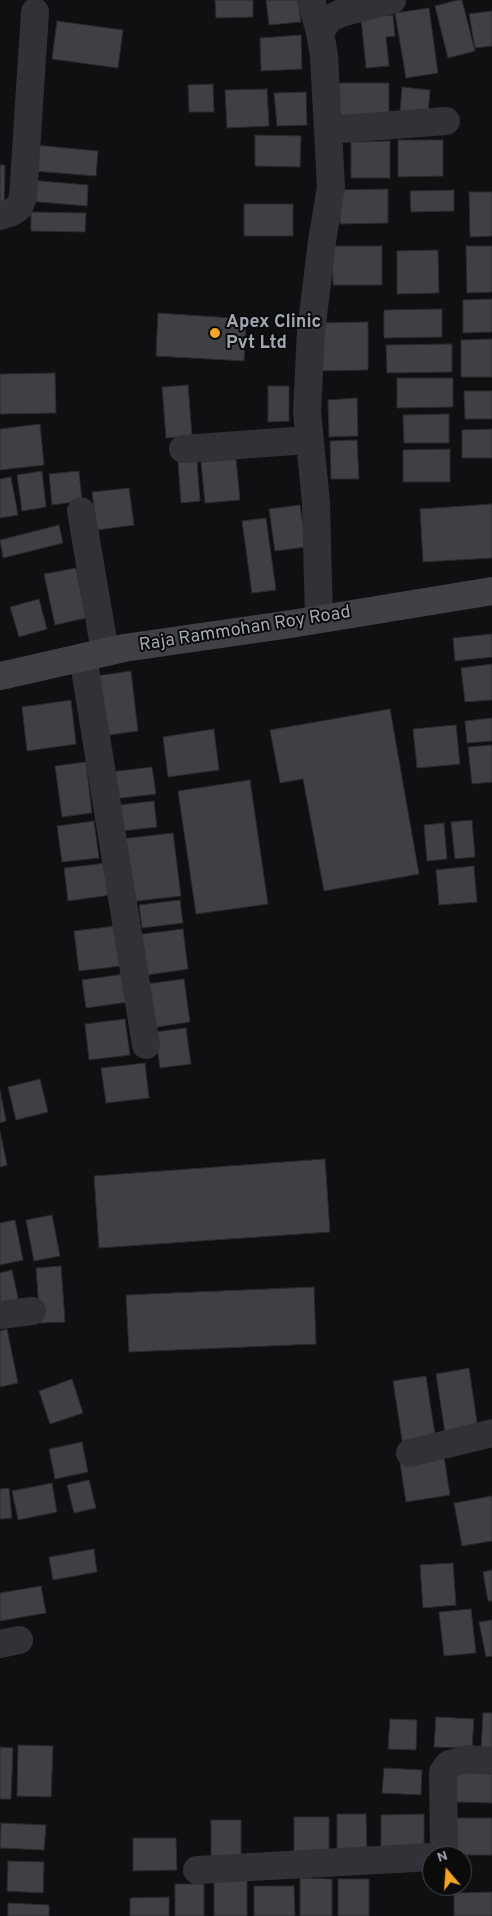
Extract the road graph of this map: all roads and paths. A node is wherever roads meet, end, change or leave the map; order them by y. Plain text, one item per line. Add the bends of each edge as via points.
1 (311, 0) edge
2 (392, 0) edge
3 (35, 12) dead end
4 (320, 32) junction
5 (446, 121) dead end
6 (328, 130) junction
7 (0, 216) edge
8 (308, 440) junction
9 (182, 449) dead end
10 (81, 511) dead end
11 (492, 591) edge
12 (318, 619) junction
13 (94, 655) junction
14 (0, 676) edge
15 (146, 1045) dead end
16 (32, 1311) dead end
17 (0, 1315) edge
18 (492, 1433) edge
19 (410, 1453) dead end
20 (492, 1761) edge
21 (444, 1846) edge
22 (422, 1858) edge
23 (197, 1870) dead end

1 - 4 street
2 - 4 street via 341,13 329,19
3 - 7 street via 23,197 19,207
4 - 6 street
5 - 6 street
6 - 8 street via 331,187 311,332 306,411
8 - 9 street
8 - 12 street via 316,503
10 - 13 street
11 - 12 main road, Raja Rammohan Roy Road
12 - 13 main road, Raja Rammohan Roy Road
13 - 14 main road, Raja Rammohan Roy Road
13 - 15 street
16 - 17 street
18 - 19 street
20 - 21 street via 468,1759 449,1764 443,1772
22 - 23 street

